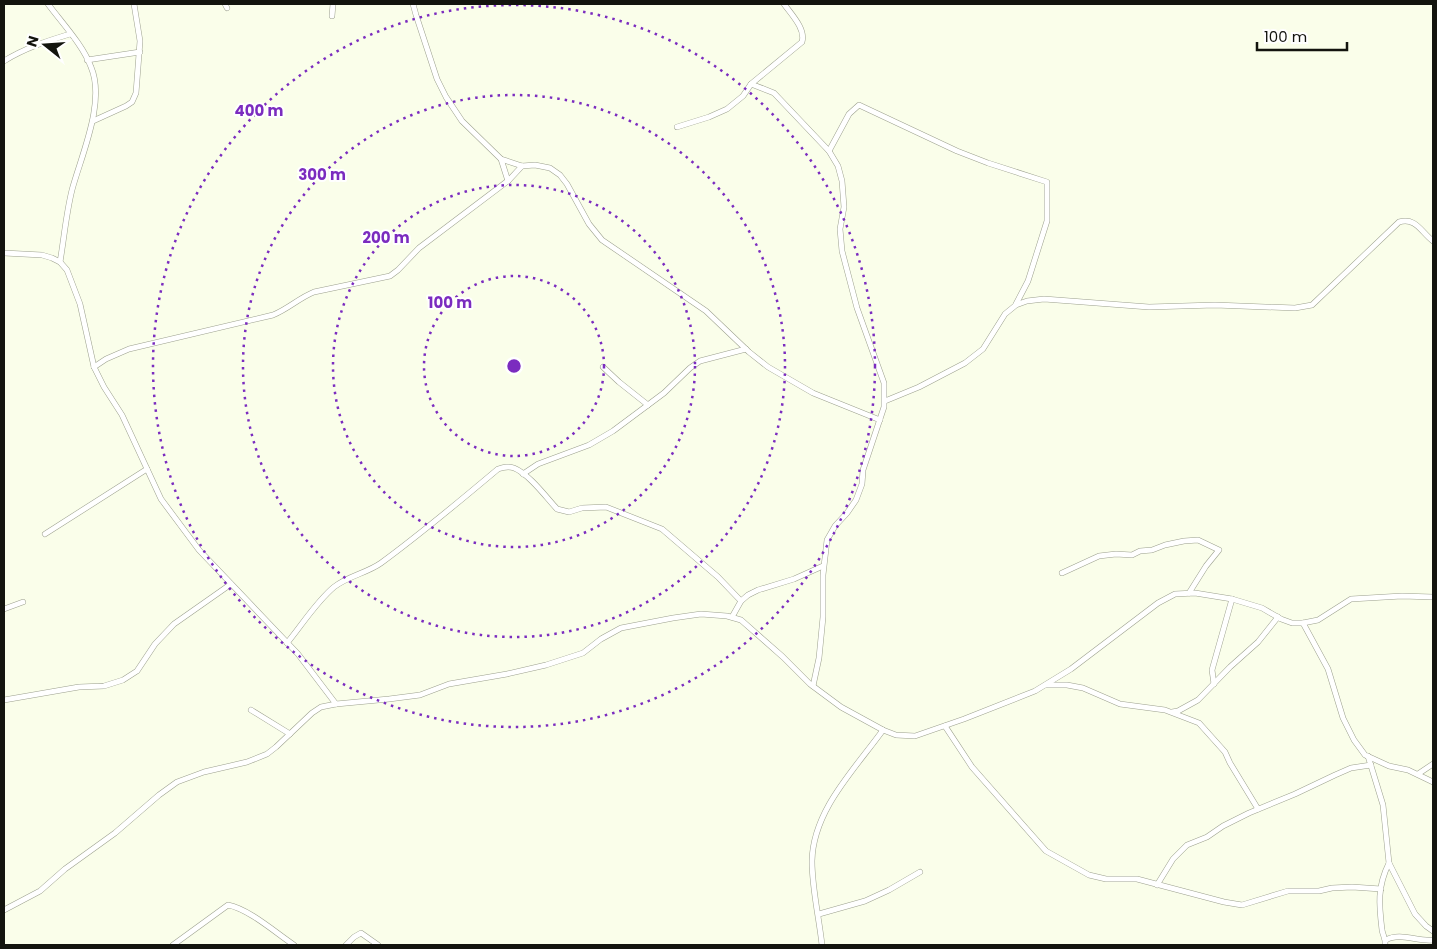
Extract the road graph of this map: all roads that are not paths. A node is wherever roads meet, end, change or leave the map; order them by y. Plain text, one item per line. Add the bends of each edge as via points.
1 (48, 4) edge
2 (134, 4) edge
3 (333, 4) edge
4 (413, 4) edge
5 (784, 4) edge
6 (332, 16) dead end
7 (70, 34) junction
8 (140, 52) junction
9 (87, 60) junction
10 (4, 61) edge
11 (751, 84) junction
12 (93, 122) junction
13 (677, 127) dead end
14 (829, 151) junction
15 (501, 159) junction
16 (522, 166) junction
17 (508, 181) junction
18 (1433, 241) edge
19 (4, 253) edge
20 (60, 262) junction
21 (1016, 305) junction
22 (746, 349) junction
23 (94, 367) junction
24 (603, 367) dead end
25 (885, 401) junction
26 (648, 405) junction
27 (880, 420) junction
28 (147, 469) junction
29 (523, 474) junction
30 (45, 534) dead end
31 (823, 566) junction
32 (1062, 573) dead end
33 (231, 584) junction
34 (1189, 593) junction
35 (1433, 597) edge
36 (1232, 599) junction
37 (741, 600) junction
38 (23, 602) dead end
39 (4, 609) edge
40 (732, 617) junction
41 (1278, 617) junction
42 (1303, 623) junction
43 (287, 643) junction
44 (1214, 684) junction
45 (1046, 685) junction
46 (813, 686) junction
47 (4, 700) edge
48 (336, 704) junction
49 (251, 710) dead end
50 (1170, 712) junction
51 (945, 726) junction
52 (883, 730) junction
53 (290, 734) junction
54 (1368, 756) junction
55 (1433, 764) edge
56 (1371, 765) junction
57 (1418, 774) junction
58 (1433, 782) edge
59 (1258, 809) junction
60 (1389, 863) junction
61 (920, 872) dead end
62 (1157, 885) junction
63 (1381, 888) junction
64 (4, 910) edge
65 (819, 914) junction
66 (1433, 931) edge
67 (1433, 940) edge
68 (1385, 943) edge
69 (173, 945) edge
70 (294, 945) edge
71 (346, 945) edge
72 (378, 945) edge
73 (822, 945) edge

1 - 7 street
2 - 8 street
3 - 6 street
4 - 15 street via 446,97 462,121
5 - 11 street via 802,30 802,42
7 - 9 street
7 - 10 street via 42,42
8 - 9 street
8 - 12 street via 136,94 132,102
9 - 12 street via 95,86
11 - 13 street via 743,96 727,109
11 - 14 street via 774,93
12 - 20 street via 72,192
14 - 21 street via 850,114 859,105 957,151 1047,182 1047,221 1028,281
14 - 25 street via 842,181 842,251 857,308 884,383
15 - 16 street
15 - 17 street
16 - 17 street
16 - 22 street via 550,168 560,175 588,224 602,240 706,311
17 - 23 street via 419,248 390,276 314,292 273,315 128,349
18 - 21 street via 1414,223 1407,220 1399,222 1312,305 1295,308 1150,307 1044,299
19 - 20 street via 42,255
20 - 23 street via 80,304
21 - 25 street via 1005,314 983,349 965,363
22 - 26 street via 700,361
22 - 27 street via 768,367 813,393
23 - 28 street via 122,415
24 - 26 street
25 - 27 street
26 - 29 street via 613,432 538,464
27 - 31 street via 856,500 826,540
28 - 30 street
28 - 33 street via 170,513
29 - 37 street via 562,511 606,507 662,529
29 - 43 street via 512,467 498,469 381,563 335,586
31 - 37 street via 758,590
31 - 46 street via 823,617
32 - 34 street via 1098,556 1132,555 1165,544 1198,540 1219,550
33 - 43 street
33 - 47 street via 174,624 155,644 137,671 123,680 104,686
34 - 36 street
34 - 45 street via 1168,596
35 - 42 street via 1351,599 1318,620
36 - 41 street via 1262,608
36 - 44 street via 1212,670
37 - 40 street
38 - 39 street
40 - 46 street via 741,620
40 - 48 street via 701,614 621,628 584,653 546,665 450,684 420,695
41 - 42 street via 1292,623
41 - 44 street via 1258,642
42 - 54 street via 1328,668 1343,718 1354,740
43 - 48 street
44 - 50 street via 1198,700
45 - 50 street via 1083,688 1120,704
45 - 51 street
46 - 52 street via 841,707
48 - 53 street via 312,713
49 - 53 street
50 - 59 street via 1199,723 1209,733 1225,752
51 - 52 street via 915,736 896,735
51 - 62 street via 972,767 1046,851 1089,875 1106,879 1137,879
52 - 65 street via 826,810 815,839 812,877
53 - 64 street via 267,754 177,782 40,891
54 - 56 street
54 - 57 street
55 - 57 street
56 - 59 street via 1351,768
56 - 60 street via 1383,805
57 - 58 street
59 - 62 street via 1187,845 1173,859
60 - 63 street
60 - 66 street via 1415,914
61 - 65 street via 865,901
62 - 63 street via 1242,905 1288,892
63 - 68 street via 1379,912
65 - 73 street
67 - 68 street via 1393,936
69 - 70 street via 228,904 246,911
71 - 72 street via 361,933

